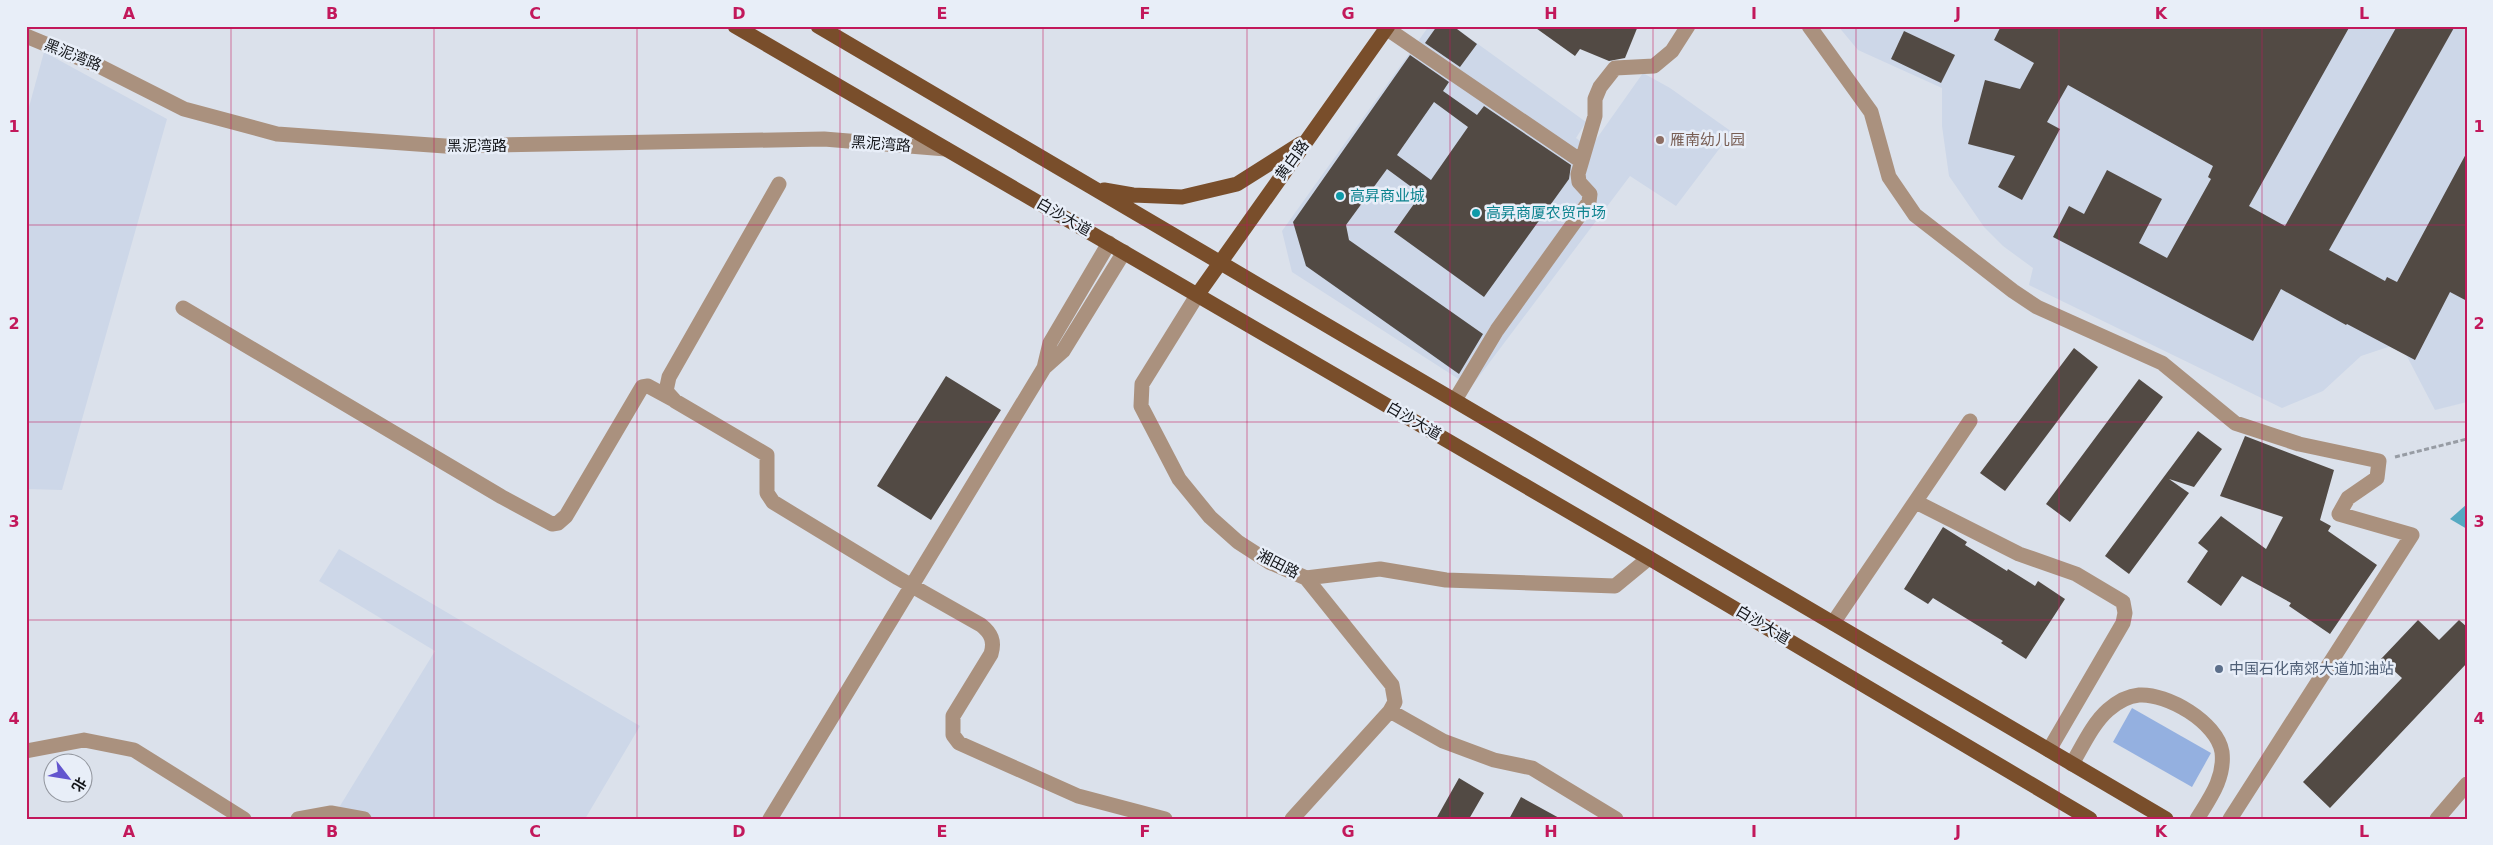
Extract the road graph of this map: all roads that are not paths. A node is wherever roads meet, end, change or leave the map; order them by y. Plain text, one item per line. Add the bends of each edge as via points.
1 (735, 26) edge
2 (818, 26) edge
3 (1688, 26) edge
4 (1809, 26) edge
5 (1387, 27) edge
6 (26, 36) edge
7 (1307, 139) junction
8 (946, 149) junction
9 (1581, 161) junction
10 (779, 184) dead end
11 (1094, 188) junction
12 (1109, 243) junction
13 (1124, 252) junction
14 (1220, 262) junction
15 (1198, 294) junction
16 (183, 308) dead end
17 (1044, 368) junction
18 (1454, 400) junction
19 (675, 401) junction
20 (1970, 421) dead end
21 (1916, 502) junction
22 (1649, 558) junction
23 (1306, 578) junction
24 (1833, 623) junction
25 (1390, 711) junction
26 (2049, 750) junction
27 (26, 751) edge
28 (2072, 764) junction
29 (2467, 784) edge
30 (244, 819) edge
31 (298, 819) edge
32 (364, 819) edge
33 (770, 819) edge
34 (1165, 819) edge
35 (1292, 819) edge
36 (1616, 819) edge
37 (2090, 819) edge
38 (2166, 819) edge
39 (2198, 819) edge
40 (2230, 819) edge
41 (2437, 819) edge

1 - 8 main road, 白沙大道
2 - 11 main road
3 - 9 street via 1672,51 1654,66 1615,68 1606,77 1595,99 1595,116
4 - 40 street via 1871,112 1889,177 1915,214 2013,291 2037,307 2162,363 2235,423 2299,444 2379,461 2377,478 2348,498 2339,514 2412,534
5 - 7 main road, 黄白路
5 - 9 street
6 - 8 street, 黑泥湾路 via 101,67 184,109 277,134 445,146 824,139
7 - 11 main road via 1237,184 1182,197 1133,195
7 - 14 main road, 黄白路
8 - 12 main road, 白沙大道
9 - 18 street via 1578,179 1590,194 1588,205 1497,330
10 - 19 street via 666,382 666,391
11 - 14 main road
12 - 13 main road, 白沙大道
12 - 17 street via 1050,343
13 - 15 main road, 白沙大道
13 - 17 street via 1063,351
14 - 15 main road, 黄白路
14 - 18 main road
15 - 22 main road, 白沙大道
15 - 23 street, 湘田路 via 1142,384 1141,406 1179,479 1210,517 1238,542 1269,562
16 - 19 street via 552,524 566,516 642,387 648,386
17 - 33 street
18 - 24 main road
19 - 34 street via 767,455 767,493 773,502 990,633 994,642 991,654 953,716 953,735 959,743 1078,796
20 - 21 street
21 - 24 street
21 - 26 street via 2018,554 2076,574 2123,602 2125,613 2122,623
22 - 23 street via 1615,586 1446,580 1380,568
22 - 37 main road, 白沙大道
23 - 25 street, 湘田路 via 1392,685 1394,702
24 - 26 main road
25 - 35 street
25 - 36 street via 1443,741 1494,760 1532,768
26 - 28 main road
27 - 30 street via 84,740 134,750
28 - 38 main road
28 - 39 street via 2107,710 2122,700 2138,695 2171,702 2204,723 2222,750 2222,770 2216,788
29 - 41 street
31 - 32 street via 331,813

